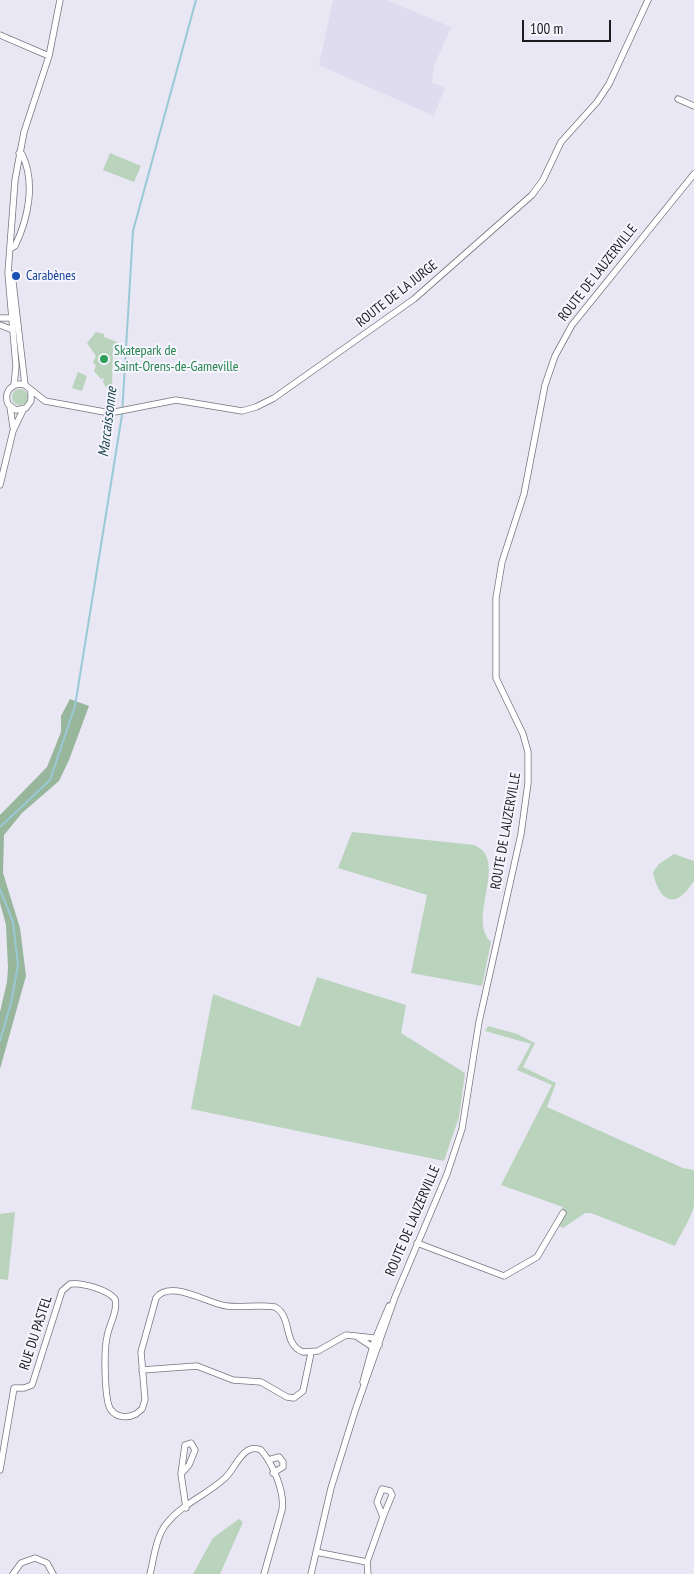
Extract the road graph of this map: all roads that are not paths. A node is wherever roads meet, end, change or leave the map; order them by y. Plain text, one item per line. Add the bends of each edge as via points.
1 (60, 0) edge
2 (648, 0) edge
3 (0, 35) edge
4 (49, 56) junction
5 (678, 99) dead end
6 (694, 106) edge
7 (19, 153) junction
8 (694, 174) edge
9 (10, 249) junction
10 (10, 267) junction
11 (0, 318) edge
12 (12, 318) junction
13 (18, 322) junction
14 (0, 325) edge
15 (13, 330) junction
16 (14, 385) junction
17 (25, 386) junction
18 (8, 390) junction
19 (31, 392) junction
20 (0, 393) edge
21 (0, 399) edge
22 (45, 401) junction
23 (9, 405) junction
24 (26, 408) junction
25 (13, 430) junction
26 (1, 476) edge
27 (0, 485) edge
28 (563, 1213) dead end
29 (416, 1243) junction
30 (376, 1343) junction
31 (311, 1353) junction
32 (142, 1370) junction
33 (268, 1460) junction
34 (0, 1470) edge
35 (274, 1473) junction
36 (181, 1474) junction
37 (186, 1508) junction
38 (383, 1516) dead end
39 (316, 1552) junction
40 (367, 1562) junction
41 (13, 1574) edge
42 (53, 1574) edge
43 (150, 1574) edge
44 (264, 1574) edge
45 (311, 1574) edge
46 (368, 1574) edge

1 - 4 street
2 - 22 street, ROUTE DE LA JURGE via 609,84 561,142 532,195 414,299 274,398 256,407 235,410 176,400 116,412
3 - 4 street
4 - 7 street
5 - 6 street
7 - 9 street
7 - 9 street via 25,164 29,206 21,234
8 - 29 street, ROUTE DE LAUZERVILLE via 572,325 555,356 541,399 524,494 502,562 496,598 496,678 523,734 529,761 525,811 480,1022 462,1129 448,1174
9 - 10 street
10 - 12 street
10 - 13 street
11 - 12 street
12 - 13 street
12 - 15 street
13 - 17 street
14 - 15 street
15 - 16 street
16 - 17 street
16 - 18 street
17 - 19 street
18 - 20 street
18 - 23 street
19 - 22 street, ROUTE DE LA JURGE
19 - 24 street
21 - 23 street
22 - 24 street, ROUTE DE LA JURGE
23 - 24 street
23 - 25 street
24 - 25 street
25 - 26 street
26 - 27 street
28 - 29 street via 537,1257 504,1276
29 - 30 street, ROUTE DE LAUZERVILLE
30 - 31 street via 356,1336 342,1336
30 - 39 street, ROUTE DE LAUZERVILLE via 331,1488
31 - 32 street via 303,1391 294,1398 261,1382 233,1380 197,1366
31 - 32 street, RUE DU PASTEL via 294,1346 285,1317 275,1307 225,1306 199,1296 165,1291 156,1298 144,1338
32 - 34 street, RUE DU PASTEL via 145,1400 142,1409 130,1417 112,1412 108,1404 105,1361 106,1339 116,1309 115,1299 107,1293 77,1283 70,1284 62,1291 32,1385 14,1388
33 - 35 street
33 - 35 street via 279,1457 283,1462
33 - 37 street via 261,1450 249,1449 224,1479
35 - 44 street via 283,1504
36 - 36 street via 195,1450 191,1443 185,1445
36 - 37 street
37 - 43 street via 163,1528
38 - 40 street
39 - 40 street
39 - 45 street, ROUTE DE LAUZERVILLE
40 - 46 street
41 - 42 street via 21,1563 35,1558 47,1563

